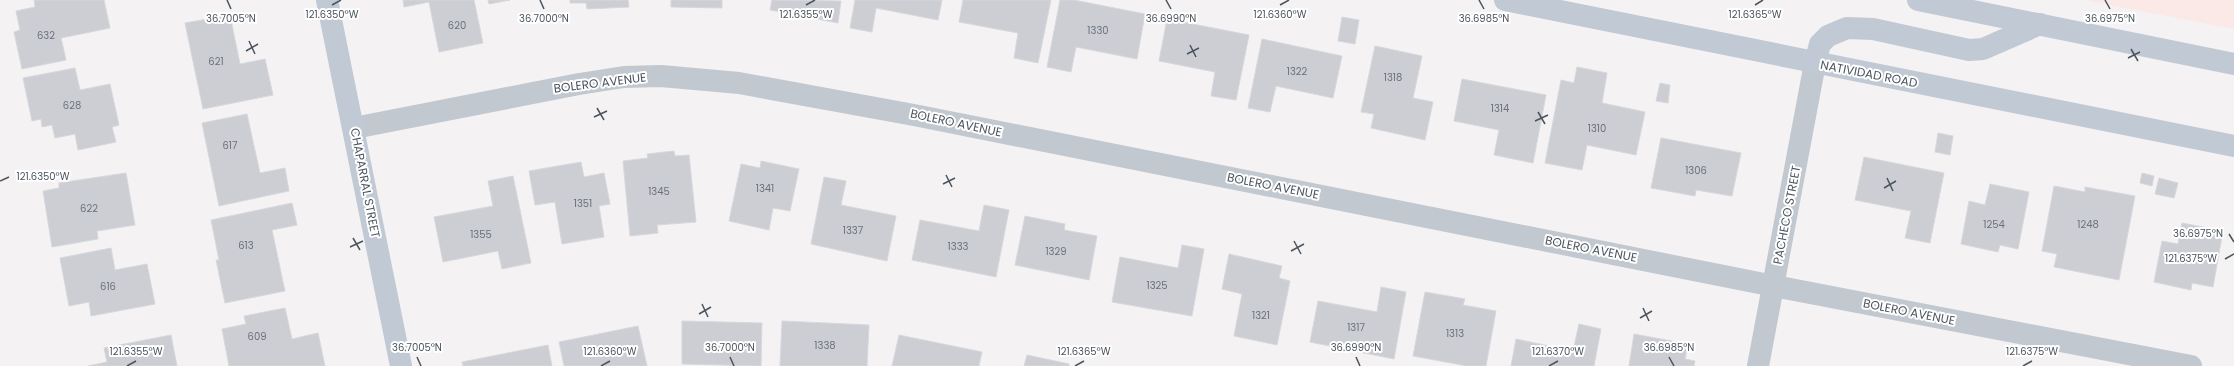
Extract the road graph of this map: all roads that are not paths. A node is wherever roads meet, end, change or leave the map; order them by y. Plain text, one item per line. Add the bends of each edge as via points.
1 (327, 0) edge
2 (1505, 0) edge
3 (1918, 0) edge
4 (2040, 24) junction
5 (1815, 63) junction
6 (2234, 64) edge
7 (354, 128) junction
8 (2234, 146) edge
9 (1774, 286) junction
10 (401, 366) edge
11 (1758, 366) edge
12 (2191, 366) edge

1 - 7 main road, CHAPARRAL STREET
2 - 5 main road, NATIVIDAD ROAD
3 - 4 main road
4 - 5 main road via 1983,48 1969,50 1873,29 1847,28 1828,36 1820,44
4 - 6 main road
5 - 8 main road, NATIVIDAD ROAD
5 - 9 street, PACHECO STREET
7 - 9 street, BOLERO AVENUE via 624,77 700,78 914,115
7 - 10 main road, CHAPARRAL STREET
9 - 11 street, PACHECO STREET
9 - 12 street, BOLERO AVENUE

